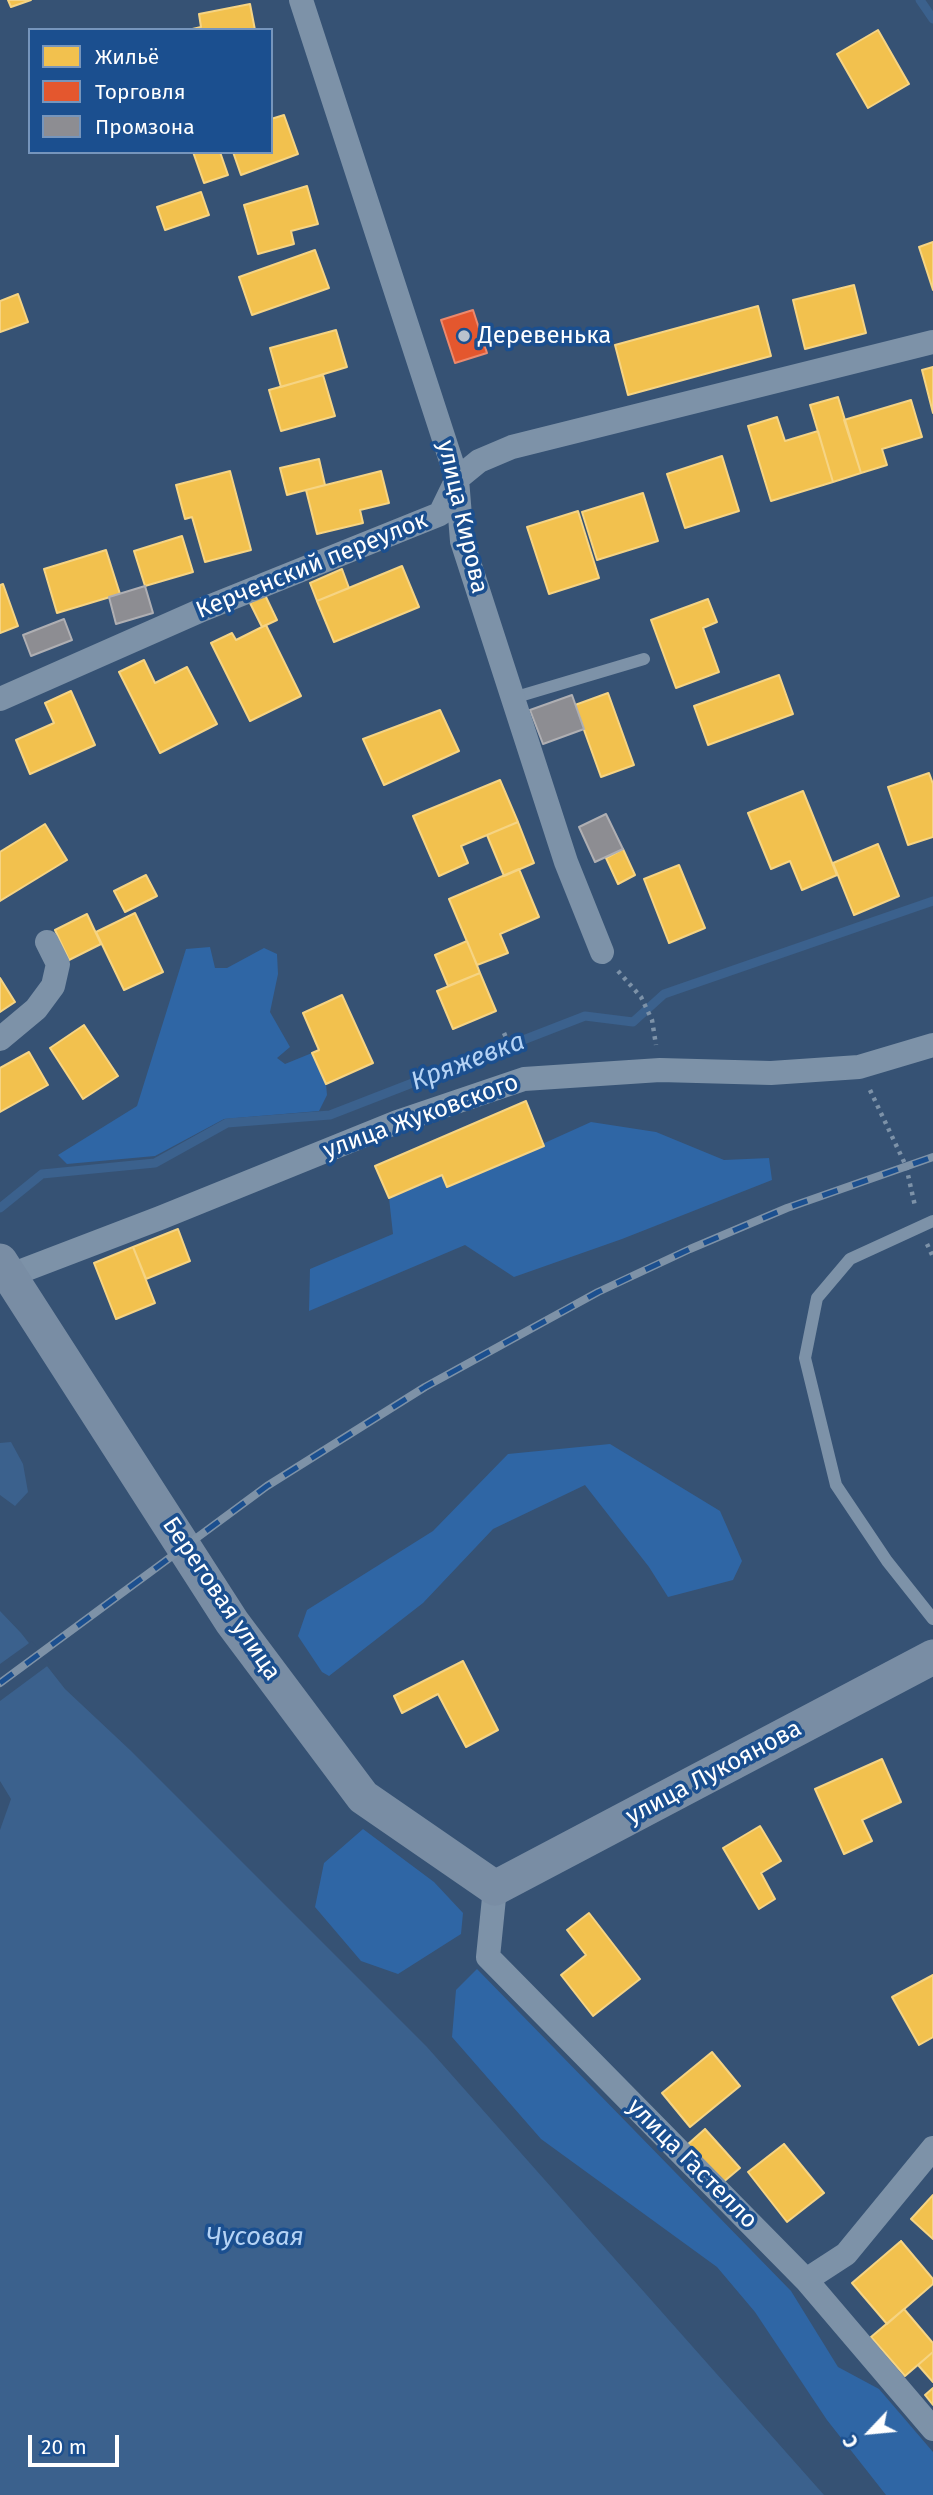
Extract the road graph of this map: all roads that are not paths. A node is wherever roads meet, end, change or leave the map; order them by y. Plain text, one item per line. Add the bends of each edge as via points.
1 (301, 0) edge
2 (933, 342) edge
3 (457, 479) junction
4 (644, 659) dead end
5 (513, 698) junction
6 (0, 699) edge
7 (47, 942) dead end
8 (601, 952) dead end
9 (0, 1039) edge
10 (933, 1045) edge
11 (933, 1221) edge
12 (6, 1268) edge
13 (933, 1619) edge
14 (933, 1657) edge
15 (495, 1888) junction
16 (933, 2148) edge
17 (806, 2280) junction
18 (933, 2429) edge

1 - 3 street, улица Кирова
2 - 3 street, Керченский переулок via 512,447 479,461
3 - 5 street, улица Кирова via 463,541
3 - 6 street, Керченский переулок via 439,514 410,528 204,609
4 - 5 lane
5 - 8 street, улица Кирова via 566,862
7 - 9 street via 58,964 53,986 36,1009
10 - 12 street, улица Жуковского via 859,1068 771,1073 660,1070 524,1079 397,1122 160,1218
11 - 13 lane via 850,1259 817,1298 805,1358 836,1485
12 - 15 street, Береговая улица via 232,1622 363,1797
14 - 15 street, улица Лукоянова
15 - 17 street, улица Гастелло via 488,1957
16 - 17 street via 846,2254
17 - 18 street, улица Гастелло

